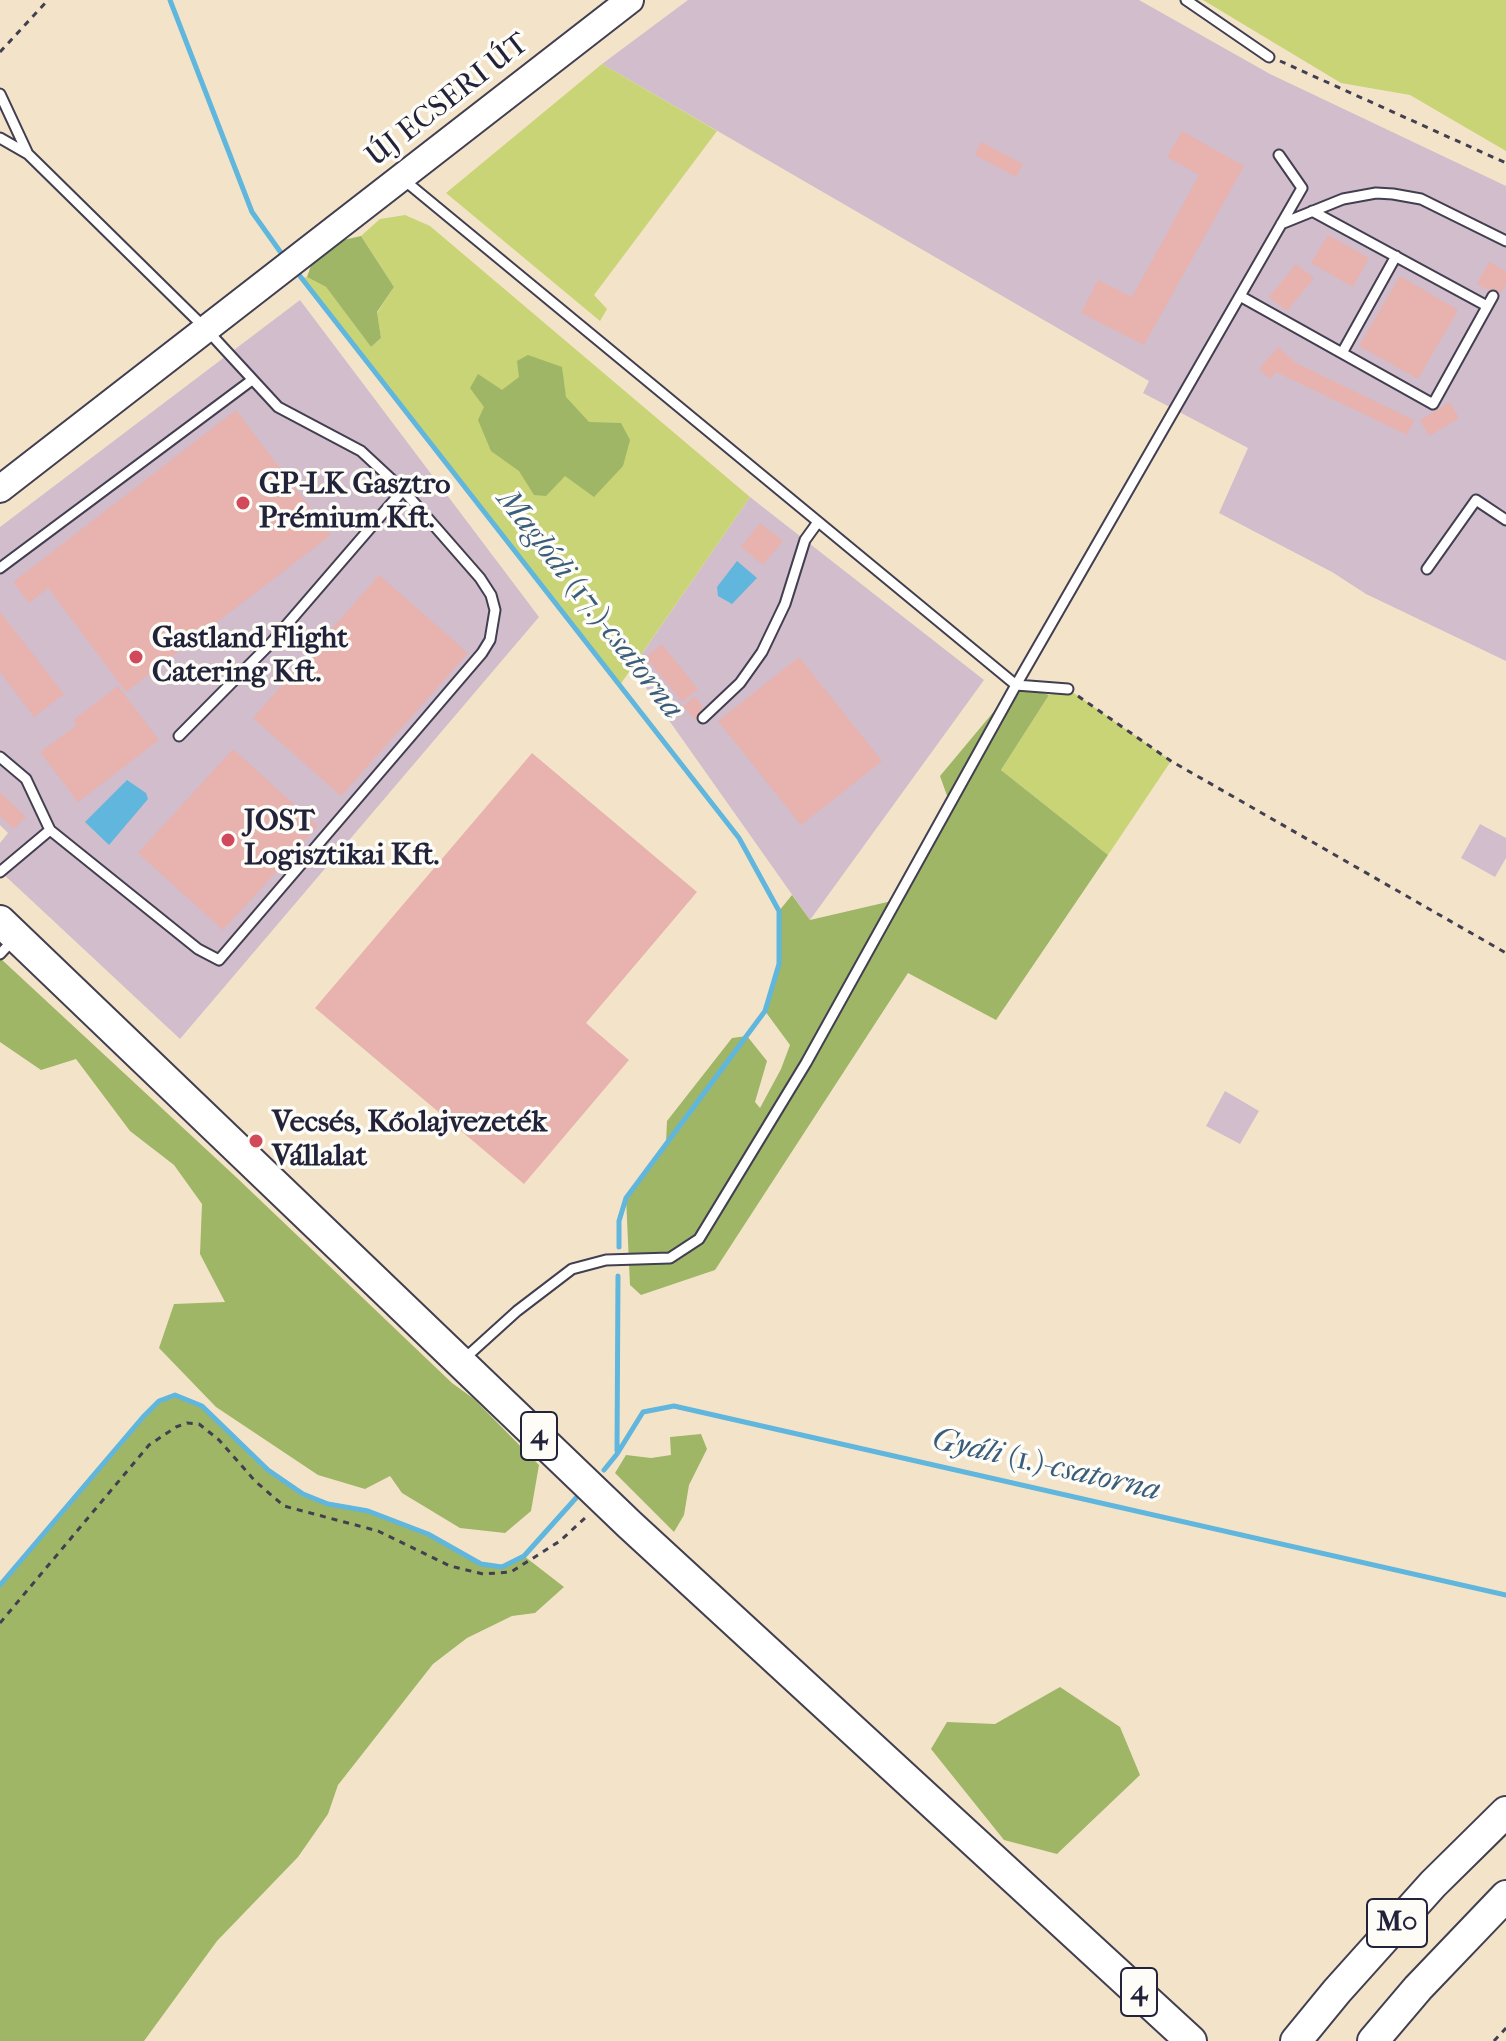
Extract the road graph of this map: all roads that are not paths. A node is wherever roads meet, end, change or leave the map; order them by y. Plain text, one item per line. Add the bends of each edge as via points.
1 (630, 0) edge
2 (1186, 0) edge
3 (1269, 57) road end
4 (0, 94) edge
5 (0, 138) edge
6 (28, 154) junction
7 (1279, 155) dead end
8 (402, 178) junction
9 (1312, 211) junction
10 (1281, 225) junction
11 (1506, 241) edge
12 (1396, 256) junction
13 (1240, 296) junction
14 (1493, 296) dead end
15 (1487, 306) junction
16 (206, 329) junction
17 (1342, 353) junction
18 (252, 380) junction
19 (0, 489) edge
20 (403, 490) junction
21 (1506, 520) edge
22 (818, 522) junction
23 (0, 568) edge
24 (1427, 569) dead end
25 (1016, 685) junction
26 (1068, 689) road end
27 (703, 718) dead end
28 (179, 736) dead end
29 (0, 757) edge
30 (50, 830) junction
31 (0, 872) edge
32 (5, 937) edge
33 (461, 1361) junction
34 (1506, 1812) edge
35 (1506, 1896) edge
36 (1191, 2041) edge
37 (1296, 2041) edge
38 (1373, 2041) edge

1 - 8 main road, ÚJ ECSERI ÚT
2 - 3 lane
4 - 6 lane
5 - 6 lane
6 - 16 lane
7 - 10 lane via 1302,188
8 - 16 main road, ÚJ ECSERI ÚT
8 - 22 lane
9 - 10 lane
9 - 11 lane via 1358,195 1405,195
9 - 12 lane
10 - 13 lane
12 - 15 lane
12 - 17 lane
13 - 17 lane
13 - 25 lane
14 - 15 lane
15 - 17 lane via 1433,404
16 - 18 lane
16 - 19 main road
18 - 20 lane via 278,407 361,451
18 - 23 lane
20 - 28 lane via 271,643
20 - 30 lane via 491,595 495,610 490,640 219,960 198,949
21 - 24 lane via 1476,500
22 - 25 lane
22 - 27 lane via 805,540 785,604 762,652 740,683
25 - 26 lane
25 - 33 lane via 806,1063 699,1239 670,1258 606,1260 572,1269
29 - 30 lane via 26,779
30 - 31 lane
32 - 33 main road, 4
33 - 36 main road, 4 via 630,1525
34 - 37 main road, M0 via 1378,1944
35 - 38 main road, M0

